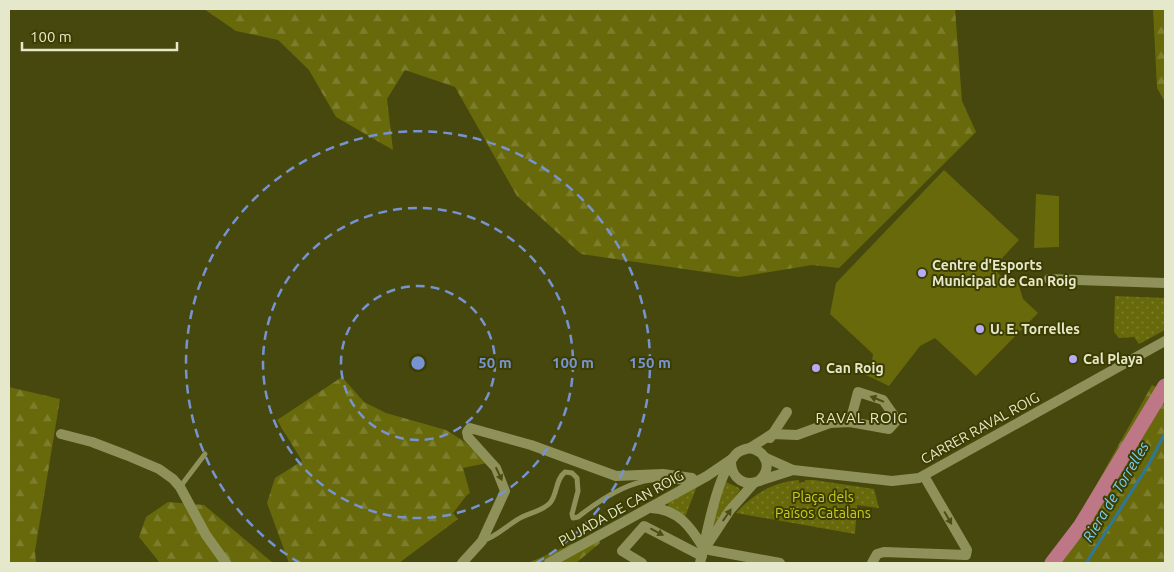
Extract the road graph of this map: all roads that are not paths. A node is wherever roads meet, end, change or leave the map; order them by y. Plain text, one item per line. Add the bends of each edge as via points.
1 (1049, 279) dead end
2 (1165, 283) edge
3 (1165, 341) edge
4 (1165, 386) edge
5 (787, 412) dead end
6 (850, 422) junction
7 (61, 434) dead end
8 (772, 434) junction
9 (750, 448) junction
10 (205, 454) dead end
11 (764, 456) junction
12 (732, 461) junction
13 (793, 470) junction
14 (707, 476) junction
15 (924, 476) junction
16 (724, 477) junction
17 (736, 478) junction
18 (756, 482) junction
19 (695, 483) junction
20 (180, 487) junction
21 (650, 508) junction
22 (482, 541) junction
23 (702, 556) edge
24 (888, 558) edge
25 (226, 563) edge
26 (462, 563) edge
27 (549, 563) edge
28 (642, 563) edge
29 (780, 563) edge
30 (872, 563) edge
31 (1052, 563) edge

1 - 2 street
3 - 15 street, CARRER RAVAL ROIG
4 - 31 main road via 1081,525
5 - 8 street
6 -> 6 street via 888,429 897,420 883,400 858,392
6 - 8 street via 830,423 797,435
7 - 20 street via 92,442 150,465 167,474
8 - 9 street
8 - 11 street
9 - 11 street
9 - 12 street via 740,451
10 - 20 lane
11 - 13 street, CARRER RAVAL ROIG
11 - 18 street via 766,472
12 - 14 street, PUJADA DE CAN ROIG
12 - 16 street
12 - 17 street
13 - 15 street, CARRER RAVAL ROIG via 892,481
13 - 18 street, CARRER RAVAL ROIG
14 - 16 street
14 - 19 street, PUJADA DE CAN ROIG
15 -> 24 street via 966,555
16 - 17 street
16 - 23 street via 706,530
17 - 18 street via 745,483
23 -> 18 street via 733,506
19 - 21 street, PUJADA DE CAN ROIG
19 - 22 lane via 641,482 574,518 578,485 572,473 565,472 547,505
19 -> 22 street via 692,478 663,474 616,476 474,428 468,430 468,437 496,468 505,491
20 - 25 street via 206,536
21 - 23 street via 662,508 685,521
21 - 27 street, PUJADA DE CAN ROIG
22 - 26 street
28 -> 23 street via 622,551 644,526
23 - 29 street
24 - 30 street via 877,554

